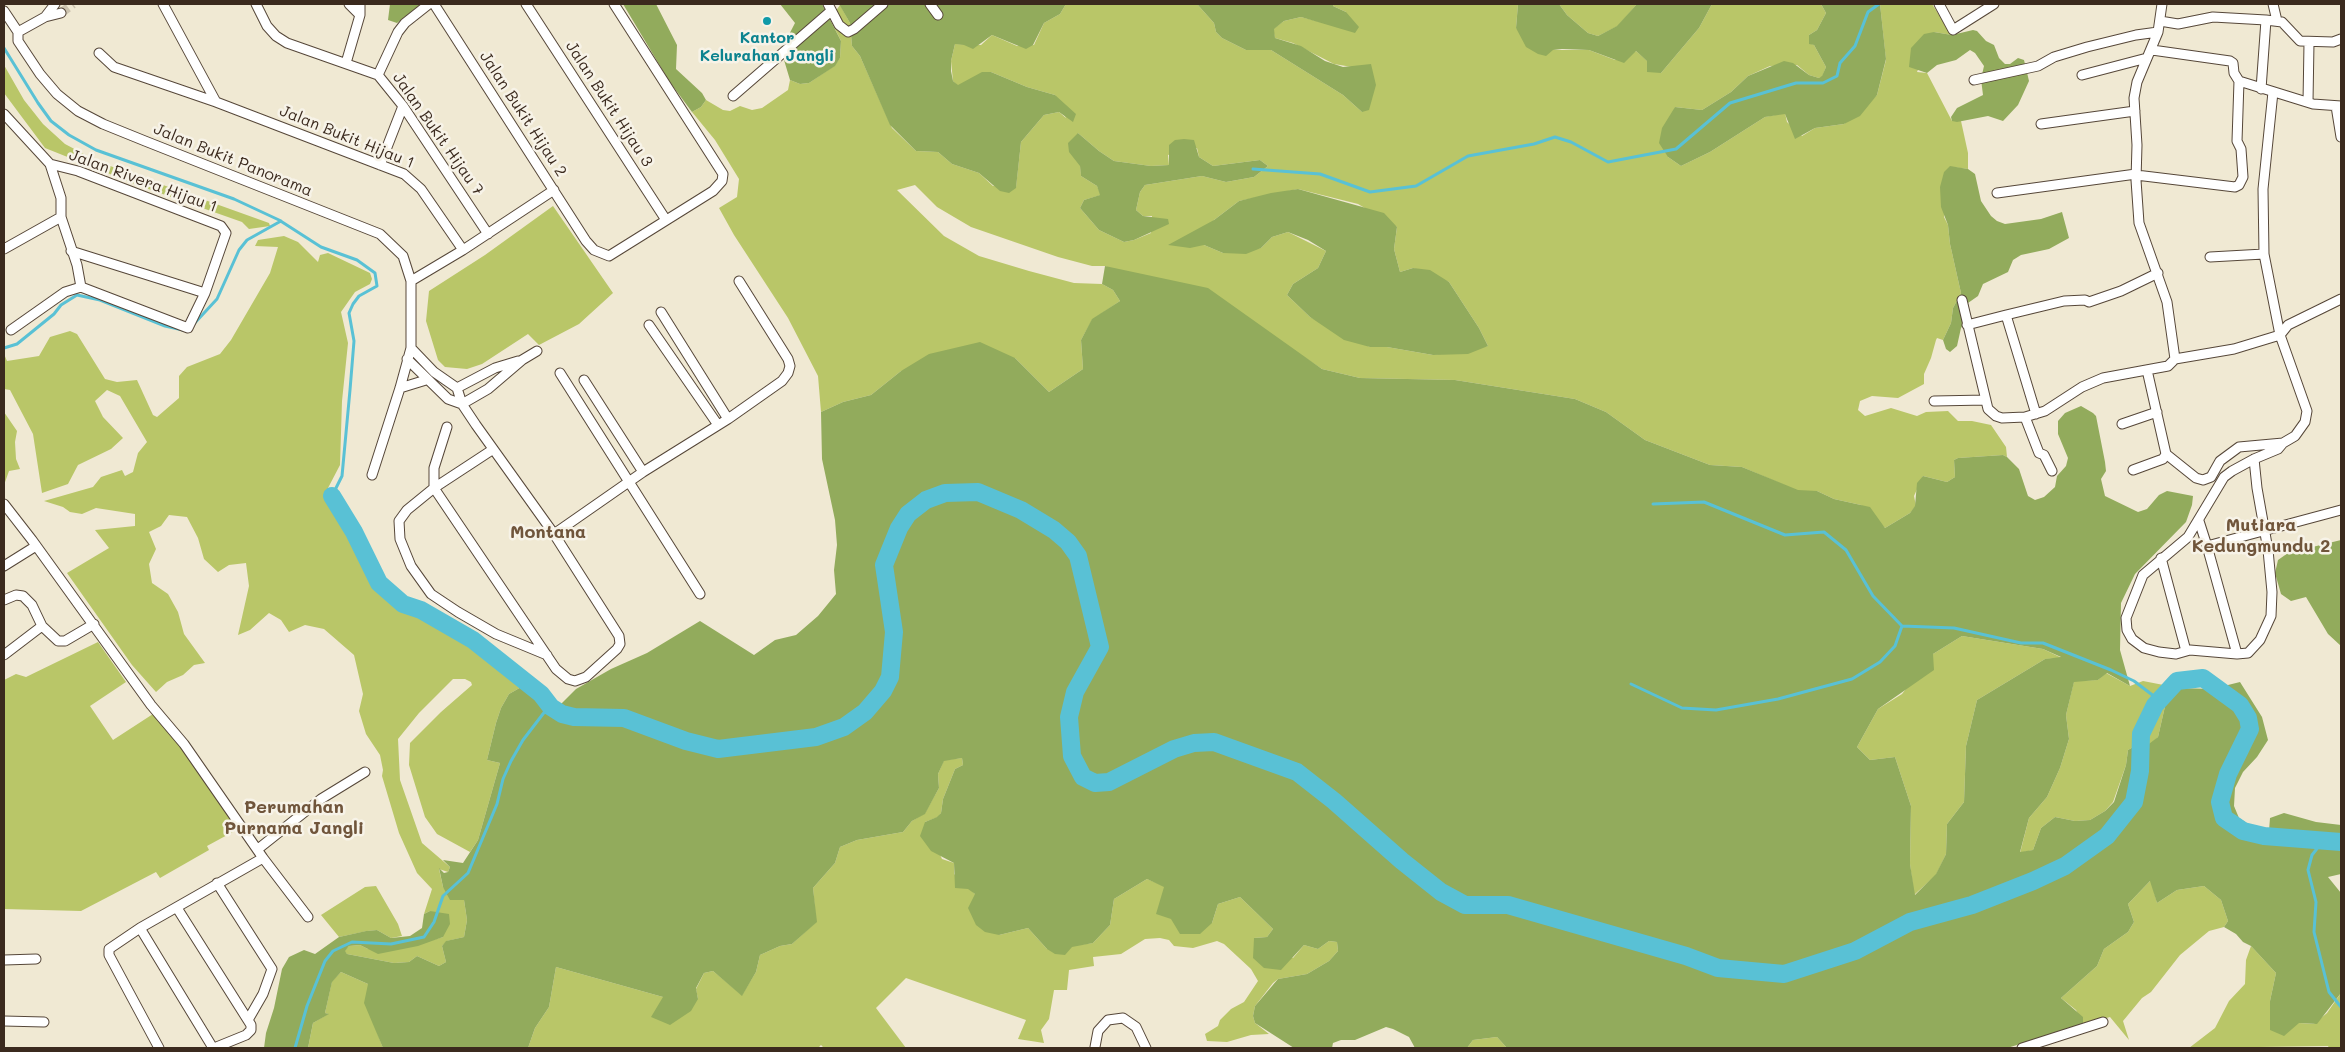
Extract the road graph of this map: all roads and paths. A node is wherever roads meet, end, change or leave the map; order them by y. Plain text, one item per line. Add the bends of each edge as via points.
1 (55, 4) tunnel mouth
2 (163, 4) edge
3 (256, 4) edge
4 (349, 4) edge
5 (360, 4) edge
6 (429, 4) edge
7 (434, 4) edge
8 (526, 4) edge
9 (614, 4) edge
10 (883, 4) edge
11 (930, 4) edge
12 (1939, 4) edge
13 (1994, 4) edge
14 (2162, 4) edge
15 (2273, 4) edge
16 (830, 7) edge
17 (4, 11) edge
18 (61, 13) tunnel mouth
19 (360, 15) junction
20 (938, 15) dead end
21 (45, 17) junction
22 (2266, 20) junction
23 (2160, 21) junction
24 (2278, 21) junction
25 (18, 32) junction
26 (2158, 32) junction
27 (2341, 39) edge
28 (2309, 43) junction
29 (99, 53) dead end
30 (2150, 54) junction
31 (346, 63) junction
32 (2082, 75) dead end
33 (378, 76) junction
34 (1974, 80) dead end
35 (2239, 81) junction
36 (2260, 89) junction
37 (2273, 92) junction
38 (733, 96) dead end
39 (216, 102) junction
40 (2308, 102) junction
41 (403, 106) junction
42 (2339, 106) edge
43 (2135, 111) junction
44 (4, 114) edge
45 (2041, 124) dead end
46 (2341, 137) edge
47 (50, 164) junction
48 (380, 165) junction
49 (2136, 174) junction
50 (554, 190) junction
51 (1997, 193) dead end
52 (61, 217) junction
53 (666, 220) junction
54 (488, 234) junction
55 (5, 245) edge
56 (463, 250) junction
57 (71, 251) junction
58 (2264, 254) junction
59 (2210, 257) dead end
60 (2158, 273) junction
61 (739, 280) dead end
62 (411, 281) junction
63 (81, 288) junction
64 (205, 293) junction
65 (2341, 299) edge
66 (1962, 300) dead end
67 (661, 312) dead end
68 (2006, 315) junction
69 (649, 325) dead end
70 (1967, 325) junction
71 (11, 330) dead end
72 (2280, 336) junction
73 (411, 348) junction
74 (537, 352) dead end
75 (408, 359) junction
76 (2175, 359) junction
77 (522, 360) junction
78 (2147, 370) junction
79 (560, 373) dead end
80 (426, 380) junction
81 (584, 380) dead end
82 (400, 388) junction
83 (457, 388) junction
84 (1986, 400) junction
85 (1934, 401) dead end
86 (462, 404) junction
87 (2157, 412) junction
88 (2036, 414) junction
89 (2025, 417) junction
90 (728, 419) junction
91 (2122, 424) dead end
92 (718, 425) junction
93 (447, 427) dead end
94 (2283, 443) junction
95 (492, 450) junction
96 (2166, 454) junction
97 (2254, 459) junction
98 (2133, 470) dead end
99 (2052, 471) dead end
100 (643, 472) junction
101 (372, 475) dead end
102 (628, 482) junction
103 (434, 488) junction
104 (4, 504) edge
105 (2341, 510) edge
106 (2199, 521) junction
107 (2264, 531) junction
108 (554, 534) junction
109 (36, 546) junction
110 (2207, 546) junction
111 (2161, 558) junction
112 (4, 566) edge
113 (700, 594) dead end
114 (4, 600) edge
115 (94, 624) junction
116 (42, 626) junction
117 (2186, 651) junction
118 (2237, 654) junction
119 (547, 655) junction
120 (4, 656) edge
121 (365, 772) dead end
122 (258, 850) junction
123 (263, 858) junction
124 (217, 884) junction
125 (177, 908) junction
126 (308, 917) dead end
127 (140, 928) junction
128 (36, 959) dead end
129 (4, 960) edge
130 (248, 1020) junction
131 (4, 1021) edge
132 (44, 1022) dead end
133 (2103, 1022) dead end
134 (159, 1048) edge
135 (214, 1048) edge
136 (1095, 1048) edge
137 (1146, 1048) edge
138 (2022, 1048) edge

1 - 21 street
2 - 39 street
3 - 31 street, Jalan Bukit Hijau 7 via 276,36 287,43
4 - 19 street
5 - 19 street
6 - 33 street via 398,32
7 - 50 street, Jalan Bukit Hijau 2
8 - 53 street, Jalan Bukit Hijau 3
9 - 53 street via 719,166 722,181 713,192
10 - 16 street via 848,32 839,25
11 - 20 street
12 - 13 street via 1953,30
14 - 23 street
15 - 24 street
16 - 38 street
17 - 25 street, Jalan Bukit Panorama
18 - 21 street
19 - 31 street
21 - 25 street
22 - 23 street via 2213,17 2178,24
22 - 24 street
22 - 36 street
23 - 26 street
24 - 28 street via 2300,41
25 - 62 street, Jalan Bukit Panorama via 18,41 40,74 78,111 136,138 380,234 403,256
26 - 30 street
26 - 34 street via 2087,47 2054,57 2038,66
27 - 28 street
28 - 40 street
29 - 39 street, Jalan Bukit Hijau 1 via 114,67
30 - 32 street
30 - 35 street via 2230,61
30 - 43 street via 2138,82
31 - 33 street, Jalan Bukit Hijau 7
33 - 41 street, Jalan Bukit Hijau 7
35 - 36 street
35 - 49 street via 2237,141 2241,149 2243,177 2239,185
36 - 37 street
37 - 40 street
37 - 58 street via 2263,189
39 - 48 street, Jalan Bukit Hijau 1
40 - 42 street
41 - 48 street
41 - 54 street, Jalan Bukit Hijau 7
42 - 46 street
43 - 45 street
43 - 49 street
44 - 47 street, Jalan Rivera Hijau 1
47 - 52 street, Jalan Rivera Hijau 1 via 61,198
47 - 64 street, Jalan Rivera Hijau 1 via 78,171 225,228 226,238
48 - 56 street, Jalan Bukit Hijau 1 via 413,180
49 - 51 street
49 - 60 street via 2139,224
50 - 53 street, Jalan Bukit Hijau 2 via 586,241 602,255 609,256
50 - 54 street
52 - 55 street
52 - 57 street, Jalan Rivera Hijau 1
54 - 56 street
56 - 62 street
57 - 63 street, Jalan Rivera Hijau 1
57 - 64 street
58 - 59 street
58 - 72 street
60 - 68 street via 2089,302 2064,301
60 - 76 street via 2167,302
61 - 90 street via 790,366 782,381
62 - 73 street, Jalan Bukit Panorama
63 - 64 street via 188,328
63 - 71 street via 65,292
65 - 72 street via 2288,325
66 - 70 street
67 - 90 street
68 - 70 street
68 - 88 street
69 - 92 street
70 - 84 street
72 - 76 street via 2234,349
72 - 94 street via 2308,411 2301,430
73 - 75 street, Jalan Bukit Panorama
73 - 83 street via 434,372
74 - 77 street
75 - 80 street
75 - 82 street, Jalan Bukit Panorama
76 - 78 street via 2168,366
77 - 83 street via 495,368
77 - 86 street via 488,389
78 - 87 street
78 - 88 street via 2103,378
79 - 102 street
80 - 82 street
80 - 86 street via 448,399
81 - 100 street
82 - 101 street, Jalan Bukit Panorama
83 - 86 street
84 - 85 street
84 - 89 street via 1988,408 1996,416
86 - 95 street
87 - 91 street
87 - 96 street
88 - 89 street
89 - 99 street via 2039,453 2044,455
90 - 92 street
92 - 100 street
93 - 103 street via 434,468
94 - 96 street via 2239,447 2220,461 2211,477 2203,480 2191,476
94 - 97 street via 2278,449
95 - 103 street
95 - 108 street
96 - 98 street via 2163,459
97 - 106 street via 2224,477
97 - 107 street
100 - 102 street
102 - 108 street
102 - 113 street
103 - 119 street
103 - 119 street via 402,515 398,528 411,566 421,583 430,594 458,612 518,644
104 - 109 street
105 - 107 street
106 - 110 street
106 - 111 street via 2188,537
107 - 110 street
107 - 118 street via 2271,584 2271,616 2260,640 2248,653
108 - 119 street via 620,640 617,649 580,680 568,679
109 - 112 street
109 - 115 street
110 - 118 street
111 - 117 street
111 - 117 street via 2143,575 2126,618 2127,630 2132,639 2144,648 2176,654
114 - 116 street via 23,596 32,605
115 - 116 street via 65,641 58,641
115 - 122 street
116 - 120 street
117 - 118 street
121 - 122 street via 321,799
122 - 123 street
123 - 124 street
123 - 126 street
124 - 125 street
124 - 130 street via 272,970
125 - 127 street
125 - 130 street
127 - 134 street via 112,945 109,955
127 - 135 street
128 - 129 street
130 - 135 street via 251,1030
131 - 132 street
133 - 138 street
136 - 137 street via 1098,1031 1108,1020 1123,1018 1136,1027

